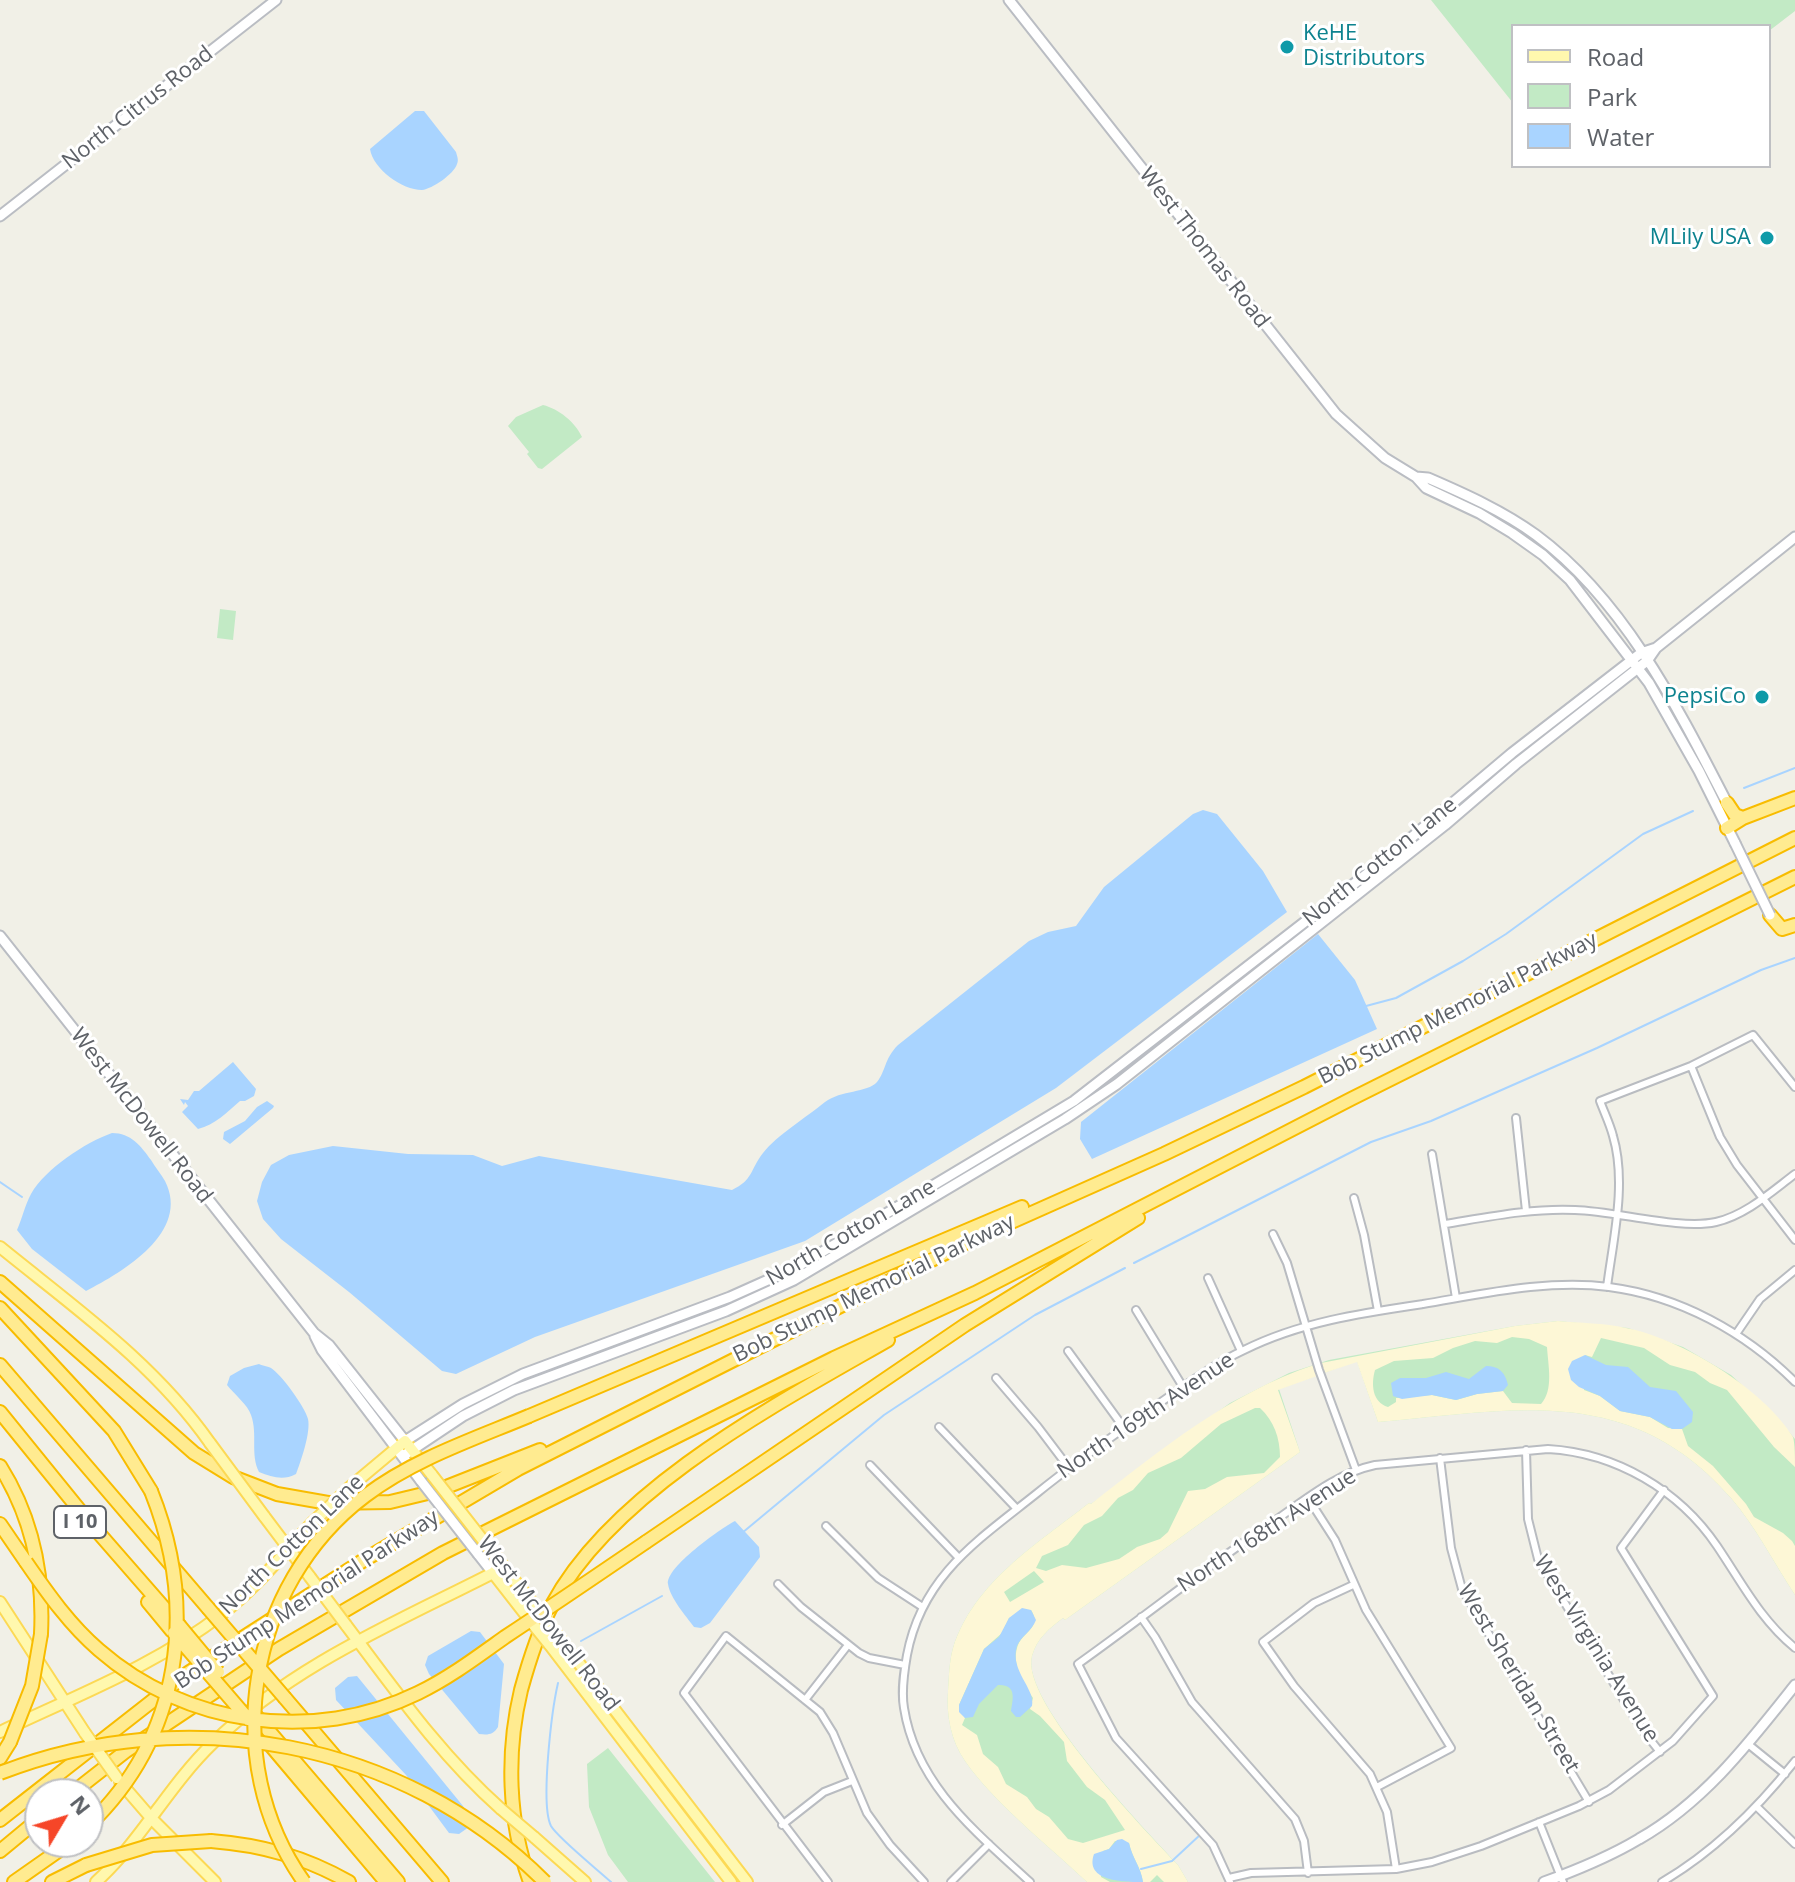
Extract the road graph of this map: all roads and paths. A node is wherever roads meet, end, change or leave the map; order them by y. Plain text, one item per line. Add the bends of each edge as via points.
1 (276, 0) edge
2 (1009, 0) edge
3 (0, 216) edge
4 (1416, 477) junction
5 (1795, 537) edge
6 (1644, 657) junction
7 (1635, 664) junction
8 (1545, 727) junction
9 (1524, 758) junction
10 (1795, 798) edge
11 (1727, 803) joint
12 (1743, 818) junction
13 (1727, 828) junction
14 (1795, 838) edge
15 (1795, 877) edge
16 (1770, 915) joint
17 (1795, 925) edge
18 (0, 936) edge
19 (1691, 1066) junction
20 (1795, 1087) edge
21 (1516, 1118) dead end
22 (1192, 1139) junction
23 (1432, 1154) dead end
24 (1795, 1174) edge
25 (1197, 1179) junction
26 (1354, 1198) dead end
27 (1762, 1199) junction
28 (1526, 1211) junction
29 (1616, 1213) junction
30 (1445, 1224) junction
31 (1273, 1234) dead end
32 (1795, 1240) edge
33 (0, 1247) edge
34 (1795, 1270) edge
35 (1208, 1278) dead end
36 (0, 1282) edge
37 (1607, 1287) junction
38 (975, 1293) junction
39 (1456, 1298) junction
40 (0, 1308) edge
41 (1136, 1310) dead end
42 (1378, 1311) junction
43 (1305, 1326) junction
44 (1736, 1334) junction
45 (1068, 1351) dead end
46 (1241, 1351) junction
47 (0, 1365) edge
48 (996, 1378) dead end
49 (1795, 1382) edge
50 (1183, 1387) junction
51 (671, 1391) junction
52 (0, 1412) edge
53 (0, 1425) edge
54 (939, 1427) dead end
55 (1124, 1428) junction
56 (404, 1449) junction
57 (1526, 1450) junction
58 (1440, 1458) junction
59 (870, 1465) dead end
60 (0, 1466) edge
61 (1069, 1468) junction
62 (1356, 1470) junction
63 (1664, 1490) junction
64 (1308, 1498) junction
65 (1017, 1509) junction
66 (0, 1524) edge
67 (826, 1526) dead end
68 (289, 1548) junction
69 (492, 1552) junction
70 (958, 1557) junction
71 (493, 1573) junction
72 (778, 1584) dead end
73 (1353, 1585) junction
74 (0, 1602) edge
75 (921, 1606) junction
76 (1141, 1617) junction
77 (176, 1628) junction
78 (358, 1641) junction
79 (848, 1645) junction
80 (1795, 1648) edge
81 (905, 1665) junction
82 (1795, 1685) edge
83 (805, 1700) junction
84 (65, 1702) junction
85 (253, 1719) junction
86 (5, 1737) edge
87 (1748, 1744) junction
88 (1660, 1752) junction
89 (0, 1758) edge
90 (1795, 1761) edge
91 (0, 1773) edge
92 (1785, 1774) junction
93 (91, 1778) edge
94 (852, 1781) junction
95 (1377, 1787) junction
96 (1589, 1802) junction
97 (1757, 1807) junction
98 (104, 1809) edge
99 (152, 1819) junction
100 (0, 1820) edge
101 (1539, 1822) junction
102 (782, 1825) junction
103 (24, 1831) edge
104 (989, 1844) junction
105 (1795, 1844) edge
106 (0, 1851) edge
107 (48, 1858) edge
108 (1396, 1869) junction
109 (1308, 1873) junction
110 (1562, 1879) edge
111 (1230, 1880) edge
112 (14, 1882) edge
113 (52, 1882) edge
114 (96, 1882) edge
115 (215, 1882) edge
116 (304, 1882) edge
117 (349, 1882) edge
118 (386, 1882) edge
119 (398, 1882) edge
120 (442, 1882) edge
121 (530, 1882) edge
122 (545, 1882) edge
123 (585, 1882) edge
124 (731, 1882) edge
125 (747, 1882) edge
126 (828, 1882) edge
127 (924, 1882) edge
128 (951, 1882) edge
129 (1030, 1882) edge
130 (1544, 1882) edge
131 (1662, 1882) edge

1 - 3 main road, North Citrus Road
2 - 4 main road, West Thomas Road via 1336,414 1385,458
4 - 6 main road, West Thomas Road via 1467,495 1537,536 1599,594
4 - 7 main road, West Thomas Road via 1426,488 1479,513 1543,555 1570,580
5 - 6 main road, North Cotton Lane
6 - 7 main road, North Cotton Lane
6 - 11 main road, West Thomas Road
7 - 8 main road, North Cotton Lane
7 - 9 main road, North Cotton Lane
7 - 13 main road, West Thomas Road
8 - 9 main road
8 - 56 main road, North Cotton Lane via 1110,1076 1050,1116 797,1267 523,1374 463,1404
9 - 56 main road, North Cotton Lane via 1420,846 1065,1119 784,1285 524,1385
10 - 12 highway
11 - 12 highway
12 - 13 highway
13 - 16 main road, West Thomas Road, bridge
14 - 22 highway, Bob Stump Memorial Parkway
15 - 25 highway, Bob Stump Memorial Parkway
16 - 17 highway via 1782,929
18 - 56 main road, West McDowell Road
19 - 20 street via 1753,1035
19 - 27 street via 1720,1137
19 - 29 street via 1600,1101 1614,1138
21 - 28 street
22 - 51 highway, Bob Stump Memorial Parkway via 995,1228
22 - 116 highway, bridge via 417,1464 347,1511 297,1570 281,1599 258,1671 254,1712 261,1783 274,1825
23 - 30 street
24 - 27 street
25 - 38 highway, Bob Stump Memorial Parkway
25 - 66 highway, bridge via 978,1316 463,1666 376,1710 326,1720 263,1721 179,1700 114,1662 83,1635
26 - 42 street
27 - 29 street via 1718,1222 1695,1224
27 - 32 street
28 - 29 street
28 - 30 street
29 - 37 street
30 - 39 street
31 - 43 street
33 - 68 main road, bridge via 147,1368 184,1408
34 - 44 street via 1760,1299
35 - 46 street
36 - 51 highway via 194,1453 247,1483 315,1502 378,1503 436,1491
37 - 39 street, North 169th Avenue via 1533,1287
37 - 44 street, North 169th Avenue via 1670,1302
38 - 93 highway, Bob Stump Memorial Parkway via 443,1553 279,1649
38 - 121 highway via 727,1437 635,1504 586,1555 543,1624 516,1712 513,1805
39 - 42 street, North 169th Avenue
40 - 98 highway, bridge via 131,1454 166,1531 175,1578 172,1672 158,1721 137,1764
41 - 50 street
42 - 43 street, North 169th Avenue
43 - 46 street, North 169th Avenue
43 - 62 street
44 - 49 street, North 169th Avenue
45 - 55 street
46 - 50 street, North 169th Avenue
47 - 120 highway, I 10, bridge
48 - 61 street
50 - 55 street, North 169th Avenue
51 - 100 highway, Bob Stump Memorial Parkway via 518,1469 278,1614 188,1673
52 - 77 highway
53 - 77 highway, I 10
54 - 65 street
55 - 61 street, North 169th Avenue
56 - 68 main road, North Cotton Lane, bridge via 350,1487
56 - 69 main road, West McDowell Road, bridge via 432,1475
56 - 71 main road, West McDowell Road, bridge via 421,1481
57 - 58 street, North 168th Avenue
57 - 63 street, North 168th Avenue via 1563,1450 1601,1459
57 - 88 street, West Virginia Avenue via 1528,1519 1538,1559
58 - 62 street, North 168th Avenue
58 - 96 street, West Sheridan Street via 1451,1548 1462,1589
59 - 70 street
60 - 86 highway, bridge via 22,1508 42,1599 32,1686
61 - 65 street, North 169th Avenue
62 - 64 street, North 168th Avenue
63 - 80 street, North 168th Avenue via 1700,1524 1759,1613
63 - 88 street via 1621,1548 1713,1696
64 - 73 street via 1335,1540
64 - 76 street, North 168th Avenue
65 - 70 street, North 169th Avenue
67 - 75 street via 878,1578
68 - 78 main road, bridge
68 - 84 main road, North Cotton Lane via 245,1594 192,1636
69 - 71 main road via 497,1569
69 - 125 main road, West McDowell Road, bridge
70 - 75 street, North 169th Avenue
71 - 78 main road
71 - 124 main road, West McDowell Road, bridge
72 - 79 street
73 - 95 street via 1451,1748
73 - 95 street via 1314,1603 1263,1642
74 - 84 main road
75 - 81 street, North 169th Avenue
76 - 109 street via 1192,1702 1295,1819
76 - 111 street, North 168th Avenue via 1078,1664 1116,1738 1213,1845
77 - 85 highway, I 10, bridge
78 - 99 main road via 298,1674 239,1720 201,1756
78 - 123 main road, bridge via 444,1754
79 - 81 street via 869,1658
79 - 83 street
81 - 104 street, North 169th Avenue via 903,1706 921,1764 946,1801
82 - 87 main road
83 - 94 street via 828,1724
83 - 102 street via 726,1636 684,1693
84 - 86 main road, North Cotton Lane
84 - 99 main road, bridge
85 - 118 highway, I 10
85 - 119 highway
86 - 89 highway
87 - 92 street
87 - 110 main road via 1666,1821
88 - 96 street
90 - 92 street
91 - 122 highway, bridge via 68,1751 149,1738 227,1738 292,1747 367,1769 435,1800 492,1836
92 - 97 street
94 - 102 street via 824,1792
94 - 127 street via 878,1830
95 - 108 street via 1391,1827
96 - 101 street
97 - 105 street
97 - 131 street via 1717,1845
99 - 114 main road
99 - 115 main road
101 - 108 street via 1455,1855
101 - 110 street
102 - 126 street
103 - 106 highway
104 - 128 street
104 - 129 street, North 169th Avenue
107 - 112 highway
108 - 109 street
109 - 111 street via 1251,1873
110 - 130 main road
113 - 117 highway, bridge via 86,1865 152,1845 211,1841 290,1854

